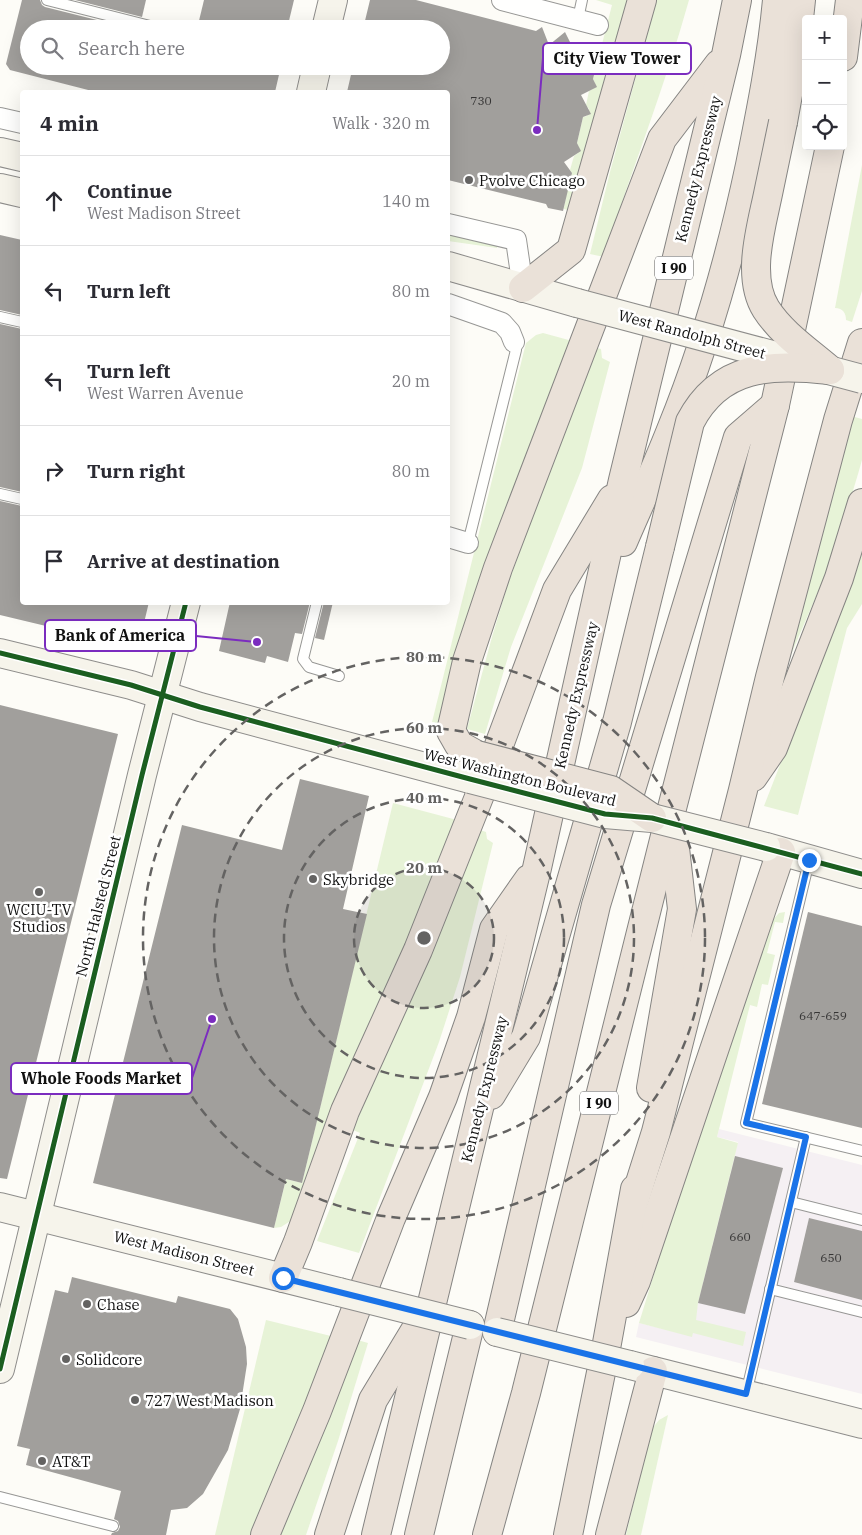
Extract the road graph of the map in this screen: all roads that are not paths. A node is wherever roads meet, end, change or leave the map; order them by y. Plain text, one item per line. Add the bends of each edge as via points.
1 (47, 0) edge
2 (333, 0) edge
3 (502, 0) edge
4 (642, 0) edge
5 (737, 0) edge
6 (777, 0) edge
7 (801, 0) edge
8 (850, 0) edge
9 (580, 10) edge
10 (126, 20) edge
11 (328, 20) edge
12 (847, 24) edge
13 (598, 25) dead end
14 (726, 55) junction
15 (0, 118) edge
16 (772, 118) junction
17 (20, 123) edge
18 (829, 150) edge
19 (0, 152) edge
20 (20, 157) edge
21 (0, 188) edge
22 (20, 193) edge
23 (450, 224) edge
24 (450, 267) edge
25 (523, 288) junction
26 (450, 305) edge
27 (0, 317) edge
28 (20, 322) edge
29 (514, 342) joint
30 (862, 343) edge
31 (830, 370) junction
32 (862, 378) edge
33 (775, 405) junction
34 (623, 480) junction
35 (0, 494) edge
36 (20, 499) edge
37 (862, 503) edge
38 (450, 538) edge
39 (468, 543) joint
40 (598, 598) junction
41 (185, 605) edge
42 (316, 605) edge
43 (0, 653) edge
44 (339, 676) dead end
45 (164, 695) junction
46 (473, 767) junction
47 (743, 790) junction
48 (662, 815) junction
49 (773, 850) junction
50 (809, 860) junction
51 (537, 868) junction
52 (862, 874) edge
53 (477, 1118) junction
54 (806, 1137) junction
55 (862, 1151) edge
56 (791, 1202) junction
57 (0, 1207) edge
58 (632, 1208) junction
59 (37, 1216) junction
60 (862, 1220) edge
61 (283, 1278) junction
62 (770, 1289) junction
63 (432, 1304) junction
64 (862, 1312) edge
65 (470, 1325) junction
66 (497, 1332) junction
67 (607, 1343) junction
68 (641, 1368) junction
69 (0, 1369) edge
70 (746, 1394) junction
71 (862, 1424) edge
72 (0, 1498) edge
73 (113, 1526) dead end
74 (265, 1535) edge
75 (329, 1535) edge
76 (376, 1535) edge
77 (419, 1535) edge
78 (487, 1535) edge
79 (568, 1535) edge
80 (610, 1535) edge

1 - 10 lane
2 - 11 main road
3 - 9 street
4 - 25 highway via 571,250
5 - 14 highway, Kennedy Expressway / I 90
6 - 16 highway
7 - 16 highway via 795,56
8 - 12 highway
9 - 13 street
14 - 34 highway, Kennedy Expressway / I 90
14 - 46 highway via 662,139 498,568 468,661 451,731
15 - 17 street
16 - 31 highway, bridge via 756,263 758,289 766,309 782,329
16 - 40 highway via 740,210 722,284 671,430
18 - 33 highway, I 90
19 - 20 main road
21 - 22 main road
23 - 25 street via 516,240
24 - 25 main road, West Randolph Street
25 - 31 main road, West Randolph Street, bridge
26 - 29 street via 502,323
27 - 28 lane
29 - 39 lane via 516,350
30 - 47 highway via 838,420
31 - 32 main road, West Randolph Street, bridge
31 - 53 highway, bridge via 759,369 734,376 708,394 697,407 690,422 617,722 526,1037
33 - 48 highway, I 90
33 - 66 highway via 738,437 596,905
34 - 40 highway, Kennedy Expressway / I 90
34 - 61 highway via 557,590 418,950 345,1111
35 - 36 lane
37 - 47 highway via 839,578 772,748
38 - 39 street
40 - 51 highway, Kennedy Expressway / I 90
41 - 45 main road, North Halsted Street
42 - 44 lane via 303,659 309,667
43 - 45 main road, West Washington Boulevard
45 - 46 main road, West Washington Boulevard via 209,709
45 - 59 main road, North Halsted Street
46 - 48 highway, bridge via 611,790
47 - 58 highway via 656,1132
48 - 49 main road, bridge
48 - 58 highway, I 90 via 682,909
48 - 78 highway, I 90 via 526,1393
49 - 50 main road
49 - 67 highway via 636,1281
50 - 52 main road
50 - 54 lane via 746,1123
51 - 53 highway, Kennedy Expressway / I 90
51 - 74 highway via 494,929 471,1017 443,1097 391,1218 317,1412
53 - 63 highway, Kennedy Expressway / I 90
54 - 55 lane
54 - 56 lane
56 - 60 lane
56 - 62 lane
57 - 59 main road, West Madison Street
58 - 67 highway, I 90
59 - 61 main road, West Madison Street
59 - 69 main road, North Halsted Street
61 - 65 main road, West Madison Street, bridge
62 - 64 lane
62 - 70 lane
63 - 75 highway, I 90 via 374,1400
63 - 76 highway, Kennedy Expressway / I 90
65 - 66 main road, West Madison Street
65 - 77 highway
66 - 68 main road, West Madison Street, bridge
67 - 79 highway, I 90
68 - 70 main road, West Madison Street
68 - 80 highway
70 - 71 main road, West Madison Street
72 - 73 lane

